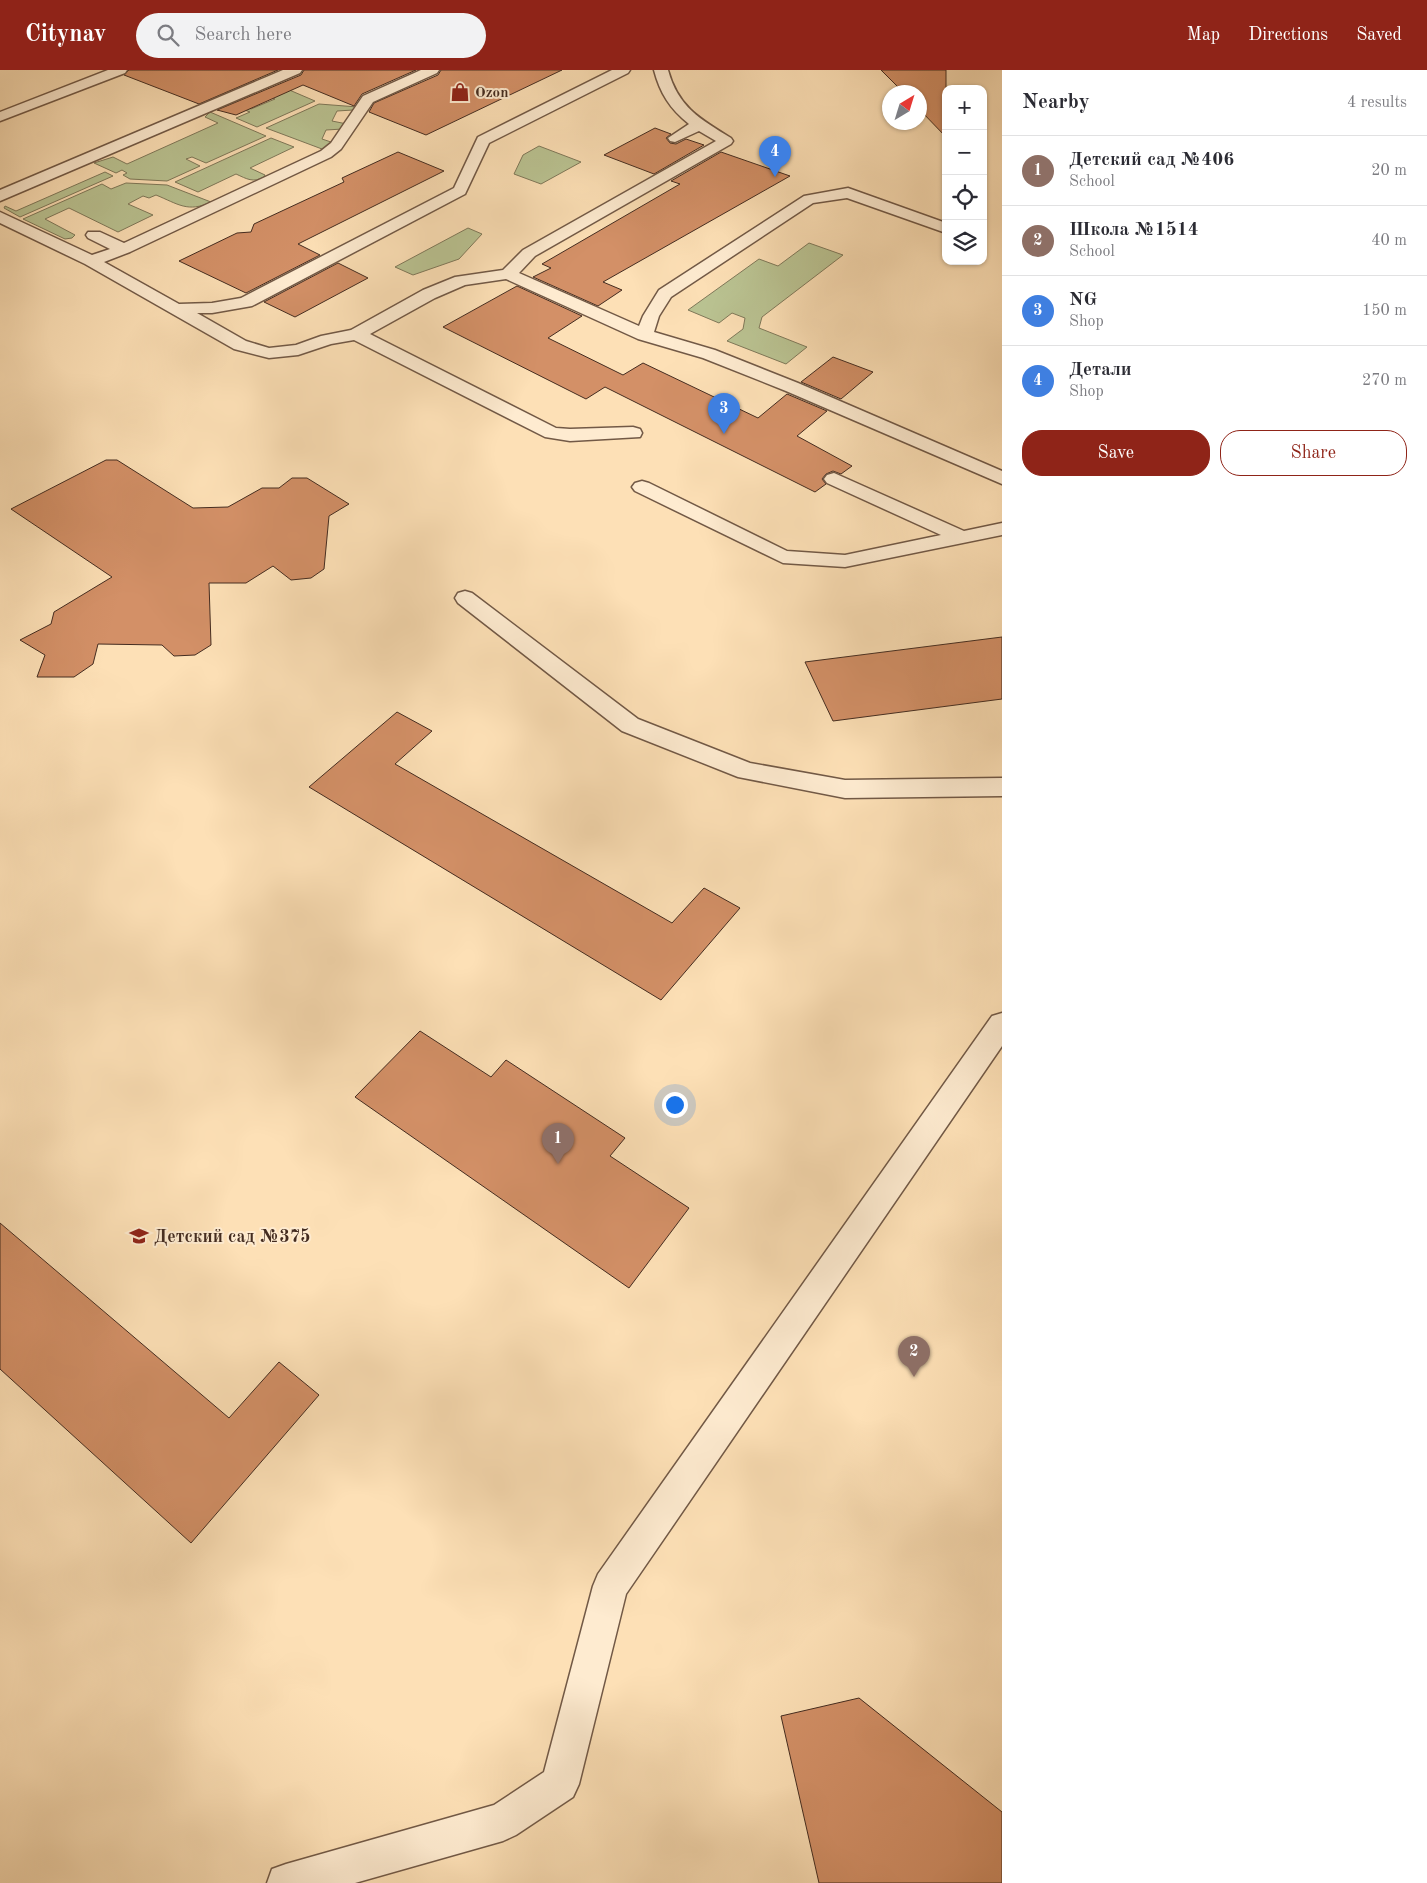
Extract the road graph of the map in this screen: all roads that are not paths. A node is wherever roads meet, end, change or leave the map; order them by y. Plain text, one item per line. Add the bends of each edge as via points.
1 (120, 70) edge
2 (295, 70) edge
3 (432, 70) edge
4 (623, 70) edge
5 (661, 70) edge
6 (0, 118) edge
7 (698, 125) junction
8 (675, 138) dead end
9 (0, 196) edge
10 (0, 217) edge
11 (942, 227) edge
12 (94, 235) dead end
13 (124, 249) junction
14 (91, 261) junction
15 (508, 274) junction
16 (281, 300) dead end
17 (246, 302) junction
18 (176, 309) junction
19 (356, 334) junction
20 (644, 335) junction
21 (633, 433) dead end
22 (1002, 478) edge
23 (834, 479) dead end
24 (642, 487) dead end
25 (1002, 529) edge
26 (961, 537) junction
27 (465, 598) dead end
28 (1002, 787) edge
29 (1002, 1024) edge
30 (286, 1883) edge

1 - 6 lane
2 - 9 lane
3 - 13 lane via 368,99 336,146 326,154
4 - 17 lane via 483,140 460,191
5 - 7 lane via 670,99
7 - 8 lane
7 - 15 lane via 726,141 529,253
10 - 14 lane
11 - 20 lane via 848,193 809,199 665,294
12 - 13 lane
13 - 14 lane
14 - 18 lane
15 - 19 lane via 461,281 429,294
15 - 20 lane
16 - 17 lane via 262,308
17 - 18 lane via 212,308
18 - 19 lane via 240,345 269,353 298,350
19 - 21 lane via 552,433
20 - 22 lane via 718,357
23 - 26 lane
24 - 26 lane via 783,557 845,561
25 - 26 lane
27 - 28 lane via 630,725 746,771 845,789
29 - 30 lane via 610,1586 560,1784 503,1822

